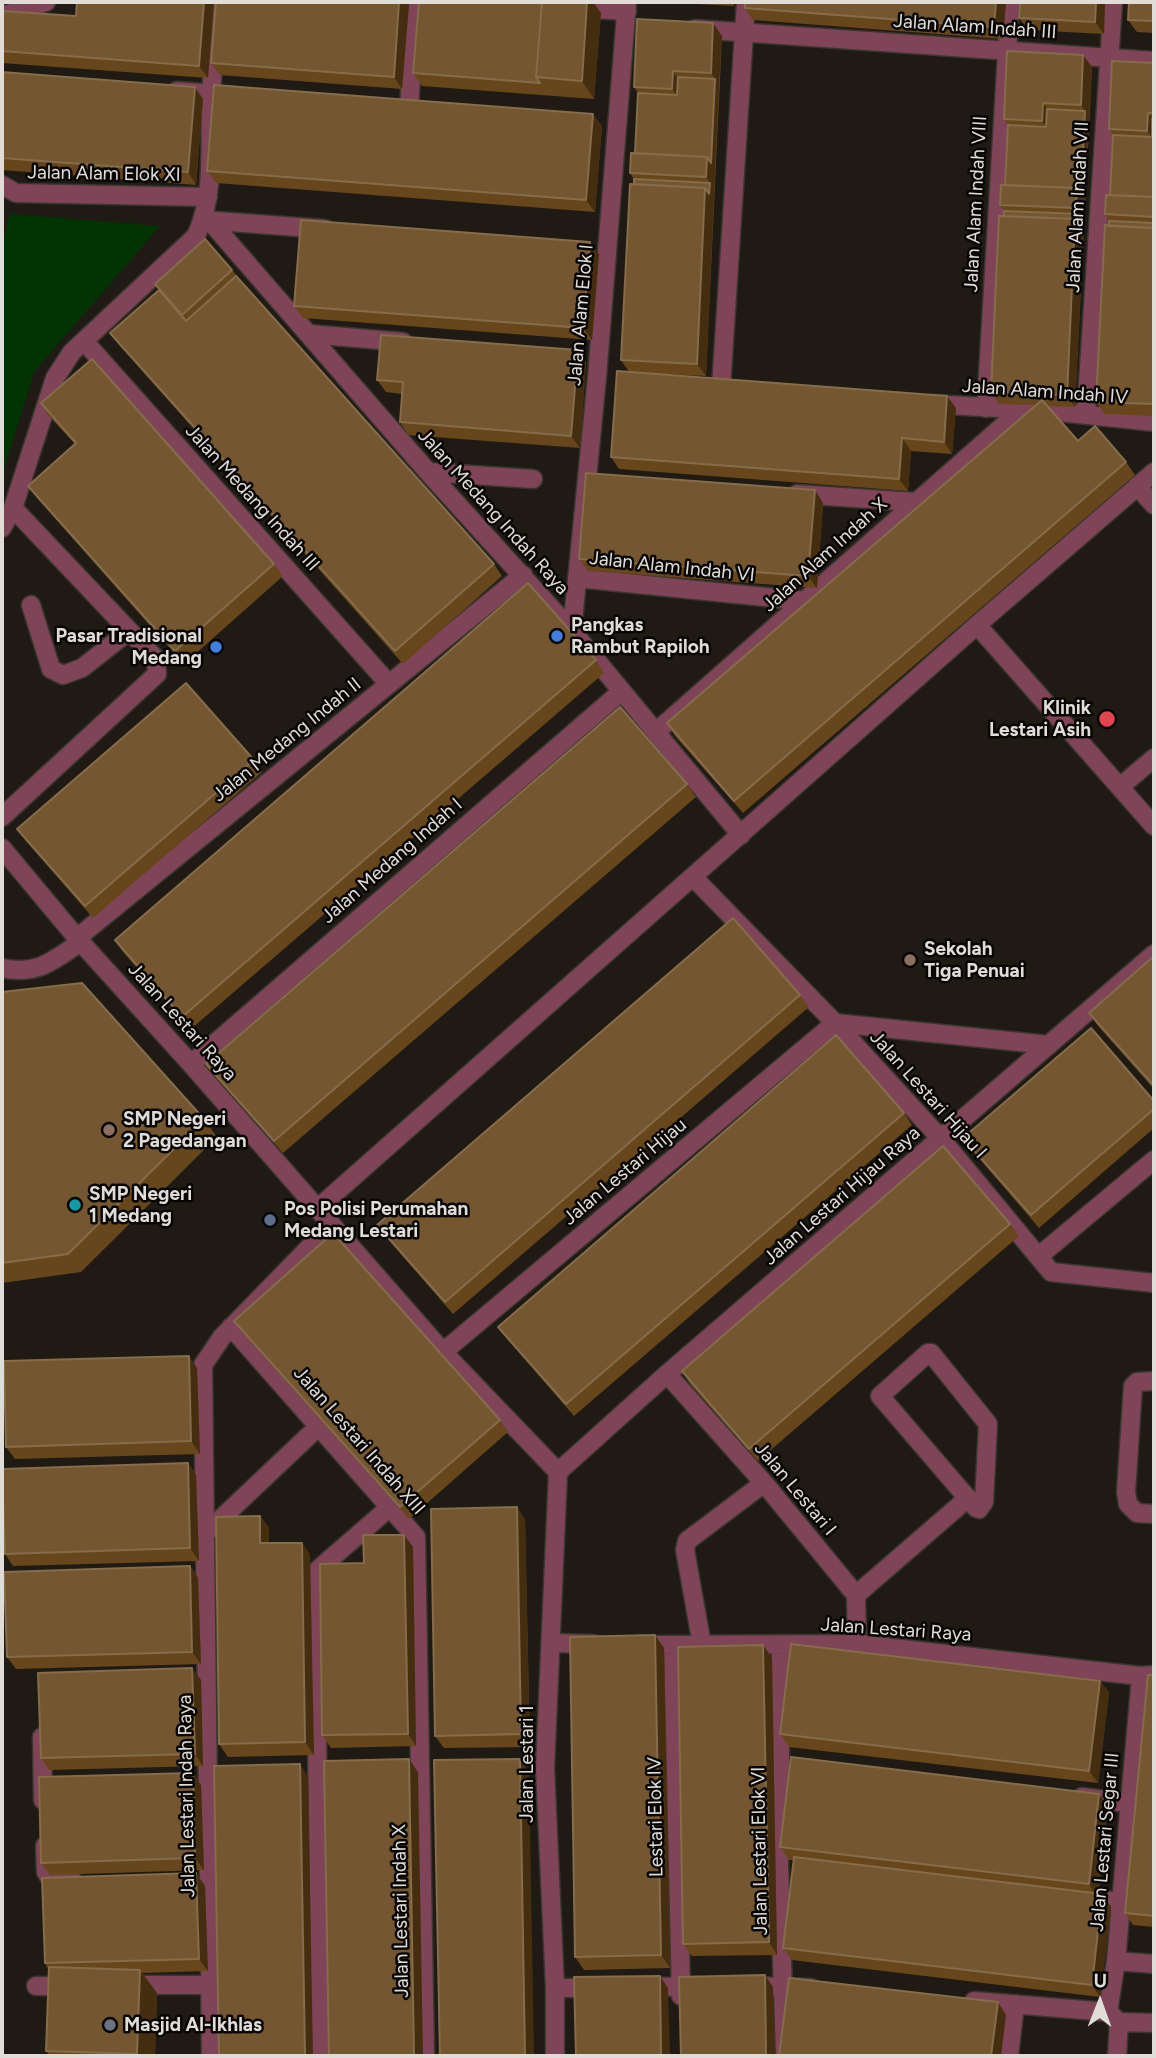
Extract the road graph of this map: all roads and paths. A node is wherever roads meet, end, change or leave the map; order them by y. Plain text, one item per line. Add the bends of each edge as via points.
1 (46, 2) edge
2 (218, 2) edge
3 (420, 2) edge
4 (746, 2) edge
5 (1010, 2) edge
6 (1113, 2) edge
7 (558, 7) edge
8 (629, 15) edge
9 (2, 16) edge
10 (678, 27) edge
11 (744, 32) junction
12 (1006, 49) junction
13 (1108, 58) junction
14 (1154, 61) edge
15 (159, 90) edge
16 (211, 94) junction
17 (251, 97) edge
18 (409, 109) edge
19 (2, 185) edge
20 (208, 197) junction
21 (206, 220) junction
22 (347, 231) edge
23 (309, 334) junction
24 (85, 341) junction
25 (415, 344) edge
26 (721, 388) edge
27 (916, 403) edge
28 (986, 408) junction
29 (1021, 410) junction
30 (1086, 414) junction
31 (1154, 422) edge
32 (428, 472) junction
33 (1154, 472) edge
34 (533, 479) dead end
35 (1137, 486) junction
36 (778, 492) edge
37 (915, 502) junction
38 (1154, 505) edge
39 (13, 508) junction
40 (2, 528) edge
41 (523, 575) junction
42 (577, 578) junction
43 (805, 601) junction
44 (31, 605) dead end
45 (977, 625) junction
46 (129, 631) junction
47 (572, 631) junction
48 (389, 684) junction
49 (622, 691) junction
50 (657, 731) junction
51 (1154, 758) edge
52 (1121, 786) junction
53 (2, 817) edge
54 (1154, 826) edge
55 (741, 835) junction
56 (2, 848) edge
57 (694, 877) junction
58 (79, 940) junction
59 (1154, 954) edge
60 (2, 968) edge
61 (835, 1023) junction
62 (1049, 1045) junction
63 (191, 1064) junction
64 (941, 1139) junction
65 (1154, 1160) edge
66 (317, 1209) junction
67 (331, 1225) junction
68 (1039, 1256) junction
69 (1154, 1283) edge
70 (231, 1327) junction
71 (443, 1352) junction
72 (667, 1374) junction
73 (1154, 1381) edge
74 (318, 1426) junction
75 (558, 1472) junction
76 (764, 1483) junction
77 (968, 1498) junction
78 (390, 1507) junction
79 (1154, 1514) edge
80 (205, 1534) junction
81 (856, 1595) junction
82 (551, 1643) junction
83 (857, 1644) junction
84 (702, 1645) junction
85 (782, 1645) junction
86 (673, 1646) junction
87 (1148, 1675) edge
88 (41, 1718) edge
89 (420, 1766) joint
90 (1061, 1794) edge
91 (1128, 1803) junction
92 (88, 1880) edge
93 (1066, 1896) edge
94 (1120, 1902) junction
95 (1116, 1961) junction
96 (1154, 1965) edge
97 (211, 1985) junction
98 (36, 1986) dead end
99 (783, 1986) junction
100 (681, 1987) junction
101 (555, 1988) junction
102 (824, 1989) edge
103 (961, 2000) edge
104 (1015, 2004) junction
105 (681, 2014) edge
106 (1113, 2017) junction
107 (1154, 2023) edge
108 (211, 2056) edge
109 (321, 2056) edge
110 (425, 2056) edge
111 (555, 2056) edge
112 (785, 2056) edge
113 (1009, 2056) edge
114 (1117, 2056) edge

1 - 9 street
2 - 16 street
3 - 18 street via 415,13
4 - 11 street
5 - 12 street, Jalan Alam Indah VIII
6 - 13 street, Jalan Alam Indah VII
7 - 8 street
8 - 42 street, Jalan Alam Elok I via 610,124 593,358 604,378 594,479
10 - 11 street, Jalan Alam Indah III
11 - 12 street, Jalan Alam Indah III
11 - 26 street
12 - 13 street, Jalan Alam Indah III
12 - 28 street, Jalan Alam Indah VIII
13 - 14 street, Jalan Alam Indah III
13 - 30 street, Jalan Alam Indah VII
15 - 16 street
16 - 17 street
16 - 20 street
19 - 20 street, Jalan Alam Elok XI via 16,193
20 - 21 street
21 - 22 street
21 - 23 street, Jalan Medang Indah Raya
21 - 24 street via 196,236
23 - 25 street
23 - 32 street, Jalan Medang Indah Raya
24 - 39 street via 55,378
24 - 48 street, Jalan Medang Indah III
27 - 28 street, Jalan Alam Indah IV
28 - 29 street, Jalan Alam Indah IV
29 - 30 street, Jalan Alam Indah IV
29 - 37 street, Jalan Alam Indah X
30 - 31 street, Jalan Alam Indah IV
32 - 34 street
32 - 41 street, Jalan Medang Indah Raya
33 - 35 street
35 - 38 street
35 - 45 street
36 - 37 street
37 - 43 street, Jalan Alam Indah X
39 - 40 street
39 - 46 street
41 - 47 street, Jalan Medang Indah Raya
41 - 48 street, Jalan Medang Indah II
42 - 43 street, Jalan Alam Indah VI
42 - 47 street, Jalan Alam Elok I
43 - 50 street, Jalan Alam Indah X
44 - 46 street via 51,669 63,674 82,667
45 - 52 street
45 - 55 street
46 - 53 street via 156,659 157,674
47 - 49 street, Jalan Medang Indah Raya
48 - 58 street, Jalan Medang Indah II
49 - 50 street, Jalan Medang Indah Raya
49 - 63 street, Jalan Medang Indah I
50 - 55 street, Jalan Medang Indah Raya
51 - 52 street
52 - 54 street
55 - 57 street
56 - 58 street, Jalan Lestari Raya
57 - 61 street, Jalan Lestari Hijau I
57 - 66 street
58 - 60 street, Jalan Medang Indah II via 33,970
58 - 63 street, Jalan Lestari Raya
59 - 62 street, Jalan Lestari Hijau Raya
61 - 62 street
61 - 64 street, Jalan Lestari Hijau I
61 - 71 street, Jalan Lestari Hijau
62 - 64 street, Jalan Lestari Hijau Raya
63 - 66 street, Jalan Lestari Raya
64 - 68 street, Jalan Lestari Hijau I
64 - 72 street, Jalan Lestari Hijau Raya
65 - 68 street
66 - 67 street, Jalan Lestari Raya
67 - 70 street, Jalan Lestari Indah Raya
67 - 71 street, Jalan Lestari Raya
68 - 69 street, Jalan Lestari Hijau I via 1053,1273
70 - 74 street, Jalan Lestari Indah XIII
70 - 80 street, Jalan Lestari Indah Raya via 196,1365 197,1468
71 - 75 street, Jalan Lestari Raya
72 - 75 street, Jalan Lestari Hijau Raya
72 - 76 street, Jalan Lestari I
73 - 79 street via 1133,1386 1126,1492 1136,1513
74 - 78 street, Jalan Lestari Indah XIII
74 - 80 street
75 - 82 street, Jalan Lestari 1
76 - 81 street, Jalan Lestari I
76 - 84 street via 687,1541
77 - 77 street via 979,1509 984,1502 988,1424 928,1353 880,1396
77 - 81 street
78 - 89 street, Jalan Lestari Indah XIII via 417,1543
78 - 109 street via 316,1572
80 - 97 street, Jalan Lestari Indah Raya via 198,1572 208,1775 202,1882
81 - 83 street
82 - 86 street, Jalan Lestari Raya
82 - 101 street, Jalan Lestari 1 via 538,1768
83 - 85 street, Jalan Lestari Raya
83 - 87 street, Jalan Lestari Raya
84 - 85 street, Jalan Lestari Raya
84 - 86 street, Jalan Lestari Raya
85 - 99 street, Jalan Lestari Elok VI via 787,1760
86 - 100 street, Lestari Elok IV
87 - 91 street, Jalan Lestari Segar III
88 - 92 street via 49,1783 46,1872 50,1878
89 - 110 street, Jalan Lestari Indah X
90 - 91 street
91 - 94 street, Jalan Lestari Segar III
93 - 94 street
94 - 95 street, Jalan Lestari Segar III
95 - 96 street
95 - 106 street, Jalan Lestari Segar III
97 - 98 street
97 - 108 street, Jalan Lestari Indah Raya
99 - 100 street
99 - 102 street
99 - 112 street, Jalan Lestari Elok VI
100 - 101 street
100 - 105 street, Lestari Elok IV
101 - 111 street, Jalan Lestari 1
103 - 104 street
104 - 106 street
104 - 113 street
106 - 107 street
106 - 114 street, Jalan Lestari Segar III

